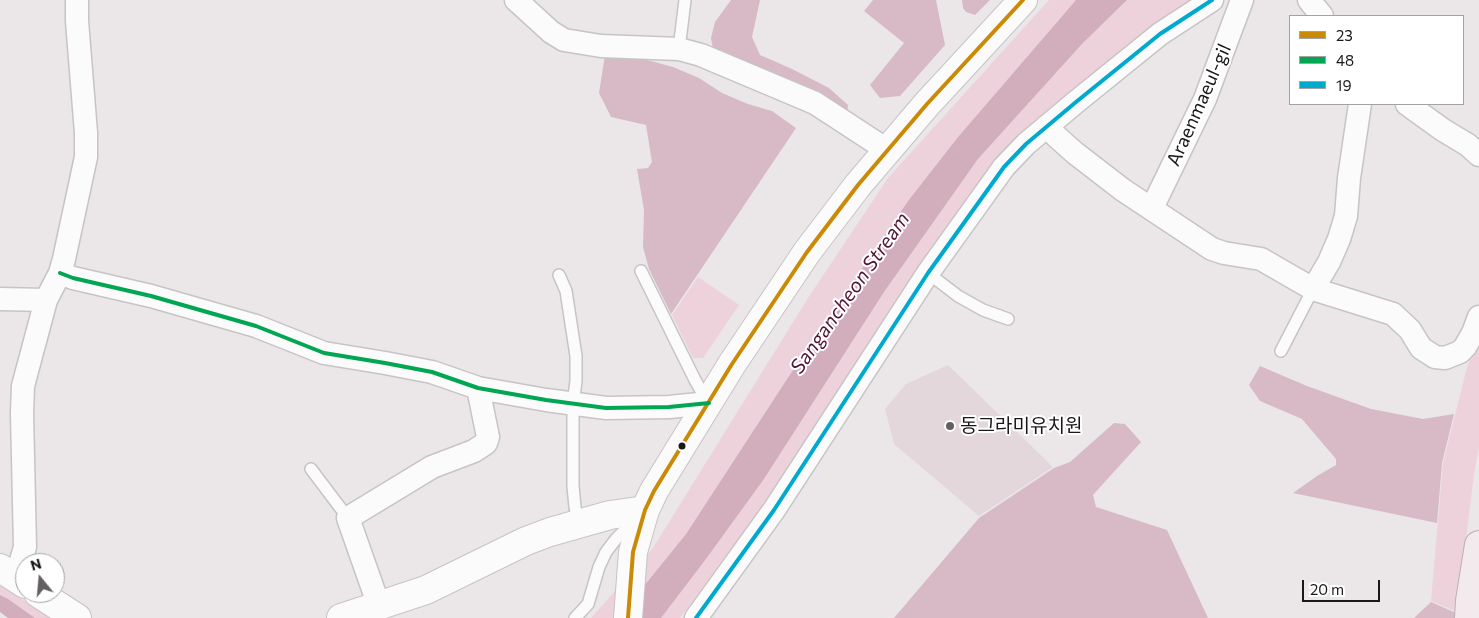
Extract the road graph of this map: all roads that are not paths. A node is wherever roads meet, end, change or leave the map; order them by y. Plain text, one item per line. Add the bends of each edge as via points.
1 (77, 0) edge
2 (516, 0) edge
3 (685, 0) edge
4 (1023, 0) edge
5 (1212, 0) edge
6 (1242, 0) edge
7 (1309, 0) edge
8 (1321, 15) edge
9 (679, 49) junction
10 (1360, 105) edge
11 (1408, 105) edge
12 (1047, 126) junction
13 (887, 150) junction
14 (1479, 155) edge
15 (1152, 208) junction
16 (641, 270) dead end
17 (60, 272) junction
18 (928, 273) junction
19 (559, 274) dead end
20 (1313, 289) junction
21 (0, 299) edge
22 (46, 300) junction
23 (1479, 317) edge
24 (1008, 319) dead end
25 (1281, 351) dead end
26 (478, 388) junction
27 (708, 403) junction
28 (573, 404) junction
29 (311, 469) dead end
30 (645, 510) junction
31 (348, 518) junction
32 (579, 523) junction
33 (1479, 545) edge
34 (14, 577) edge
35 (54, 603) edge
36 (379, 606) junction
37 (77, 618) edge
38 (341, 618) edge
39 (575, 618) edge
40 (628, 618) edge
41 (696, 618) edge
42 (1469, 618) edge

1 - 17 street via 86,156
2 - 9 street via 564,40 601,46
3 - 9 lane
4 - 13 street
5 - 12 street via 1160,34
6 - 15 street, Araenmaeul-gil via 1205,99
7 - 8 street
9 - 13 street via 815,103
10 - 20 street via 1346,216 1329,262
11 - 14 street
12 - 15 street via 1075,153
12 - 18 street via 1004,167
13 - 27 street via 831,219
15 - 20 street via 1212,249 1260,259
16 - 27 lane
17 - 22 street
17 - 26 street via 256,326 324,353 432,372
18 - 24 lane via 983,310
18 - 41 street via 774,510
19 - 28 lane via 566,291 576,356
20 - 23 street via 1393,314 1410,330 1421,348 1435,357 1445,358 1460,352
20 - 25 lane
21 - 22 street
22 - 34 street via 23,386 25,547
26 - 28 street
26 - 31 street via 488,437 486,443 432,467
27 - 28 street via 606,408
27 - 30 street
28 - 32 lane via 574,507
29 - 31 lane
30 - 32 street
30 - 39 lane via 606,552 588,604
30 - 40 street via 633,552
31 - 36 street
32 - 36 street via 526,541 426,590
33 - 42 highway
35 - 37 street
36 - 38 street

